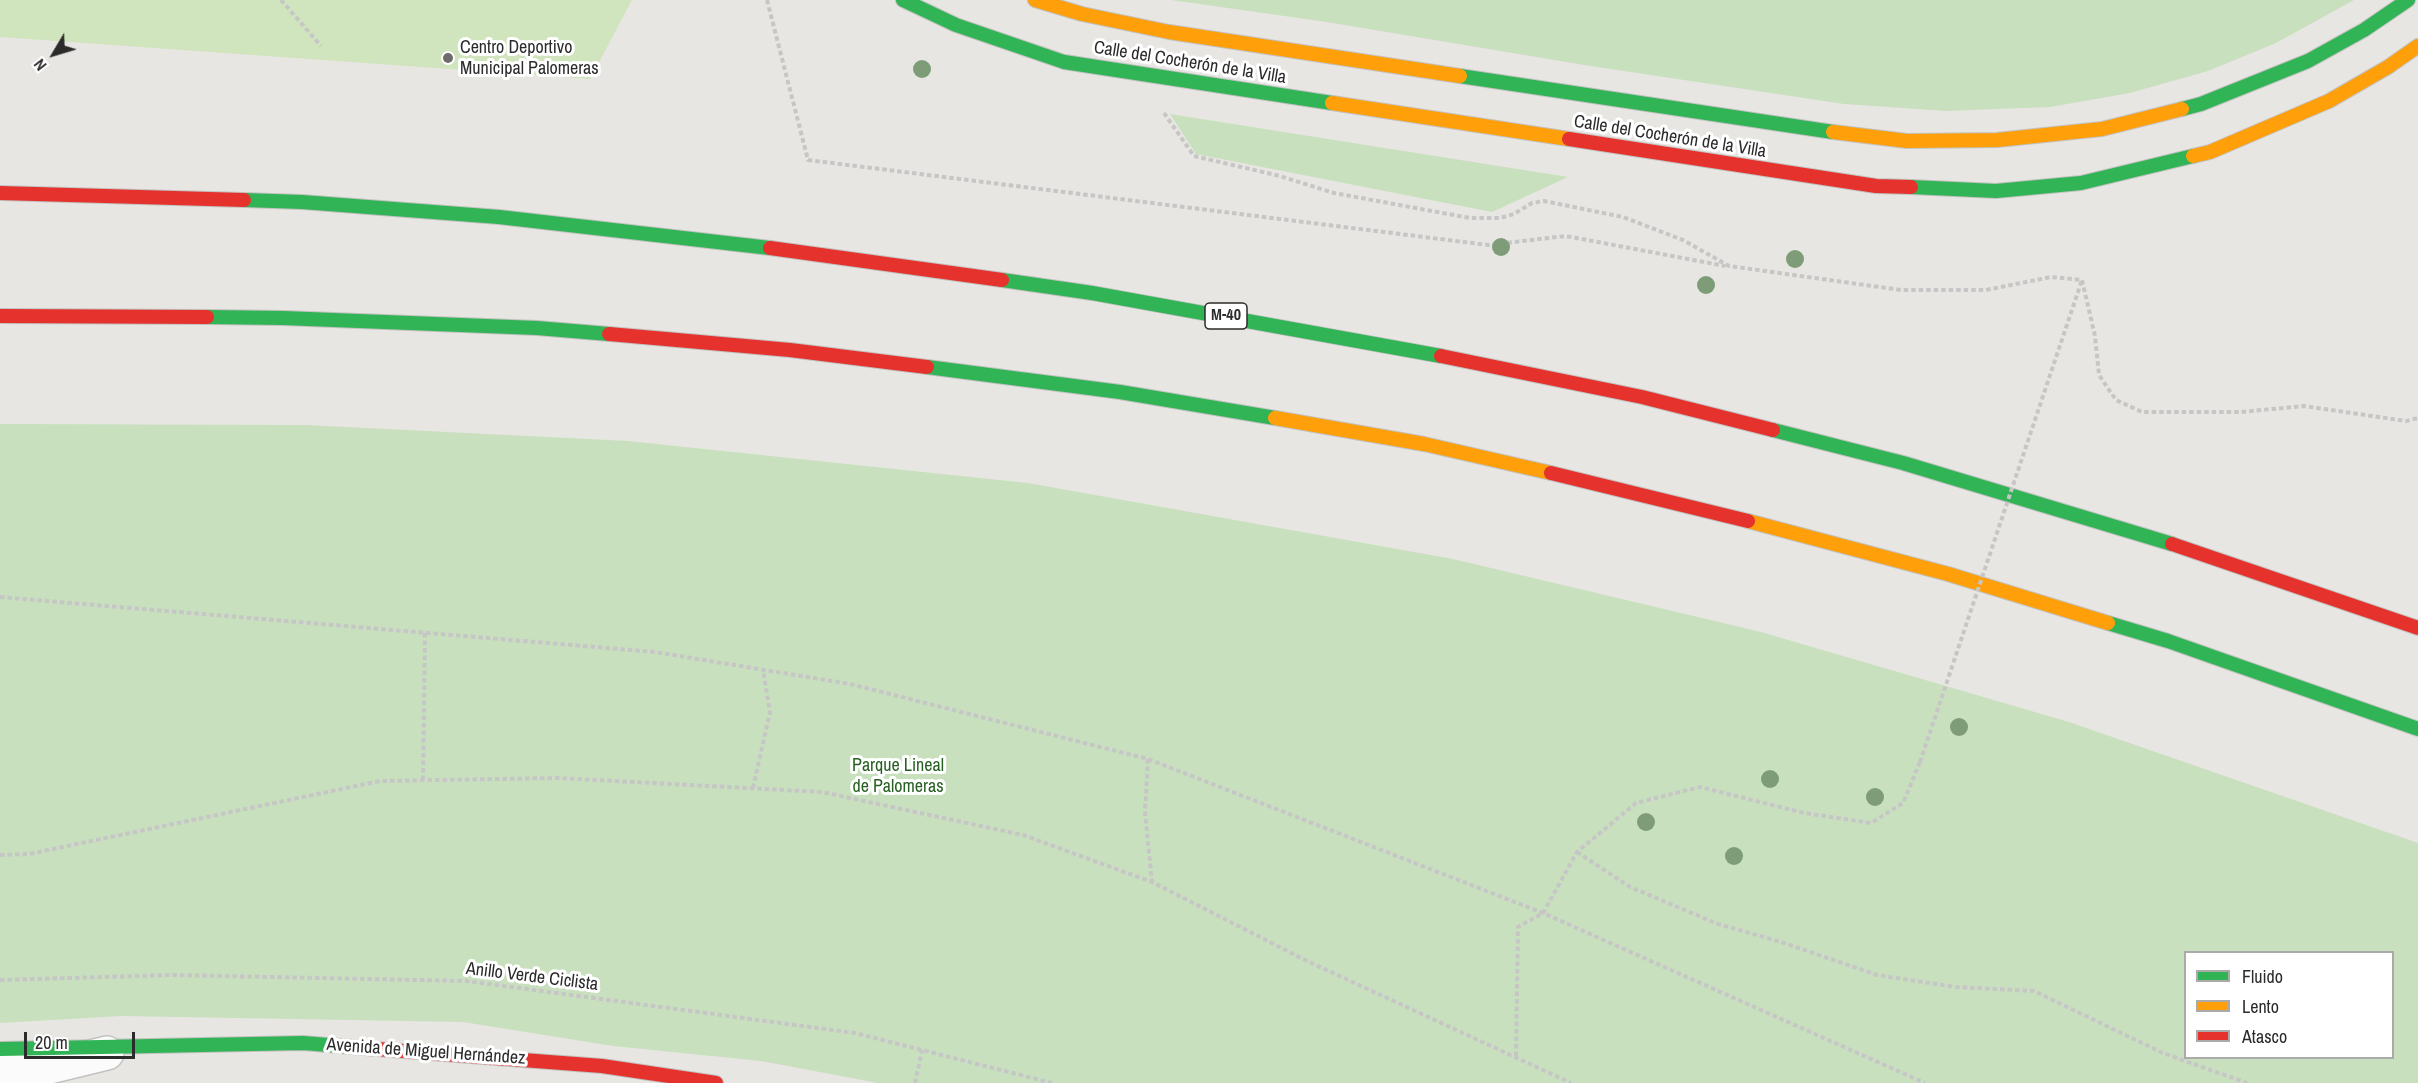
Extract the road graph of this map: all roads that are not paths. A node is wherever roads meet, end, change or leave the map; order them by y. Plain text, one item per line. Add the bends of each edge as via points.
1 (903, 0) edge
2 (1035, 0) edge
3 (2409, 0) edge
4 (2418, 46) edge
5 (0, 192) edge
6 (0, 316) edge
7 (2418, 628) edge
8 (2418, 729) edge
9 (135, 1047) junction
10 (0, 1050) edge
11 (0, 1071) edge
12 (716, 1083) edge

1 - 4 main road, Calle del Cocherón de la Villa via 956,25 1064,62 1876,186 1996,191 2081,183 2210,152 2329,101
2 - 3 main road, Calle del Cocherón de la Villa via 1169,32 1907,141 1997,140 2102,129 2201,104 2308,61
5 - 7 main road, M-40 via 302,202 499,218 755,246 1092,293 1384,344 1642,397 1903,463 2155,538
6 - 8 main road via 283,318 537,328 790,350 1120,392 1424,444 1715,512 1948,574 2157,638
9 - 10 main road, Avenida de Miguel Hernández
9 - 11 street, Avenida de Miguel Hernández via 37,1070
9 - 12 main road, Avenida de Miguel Hernández via 303,1043 602,1066

